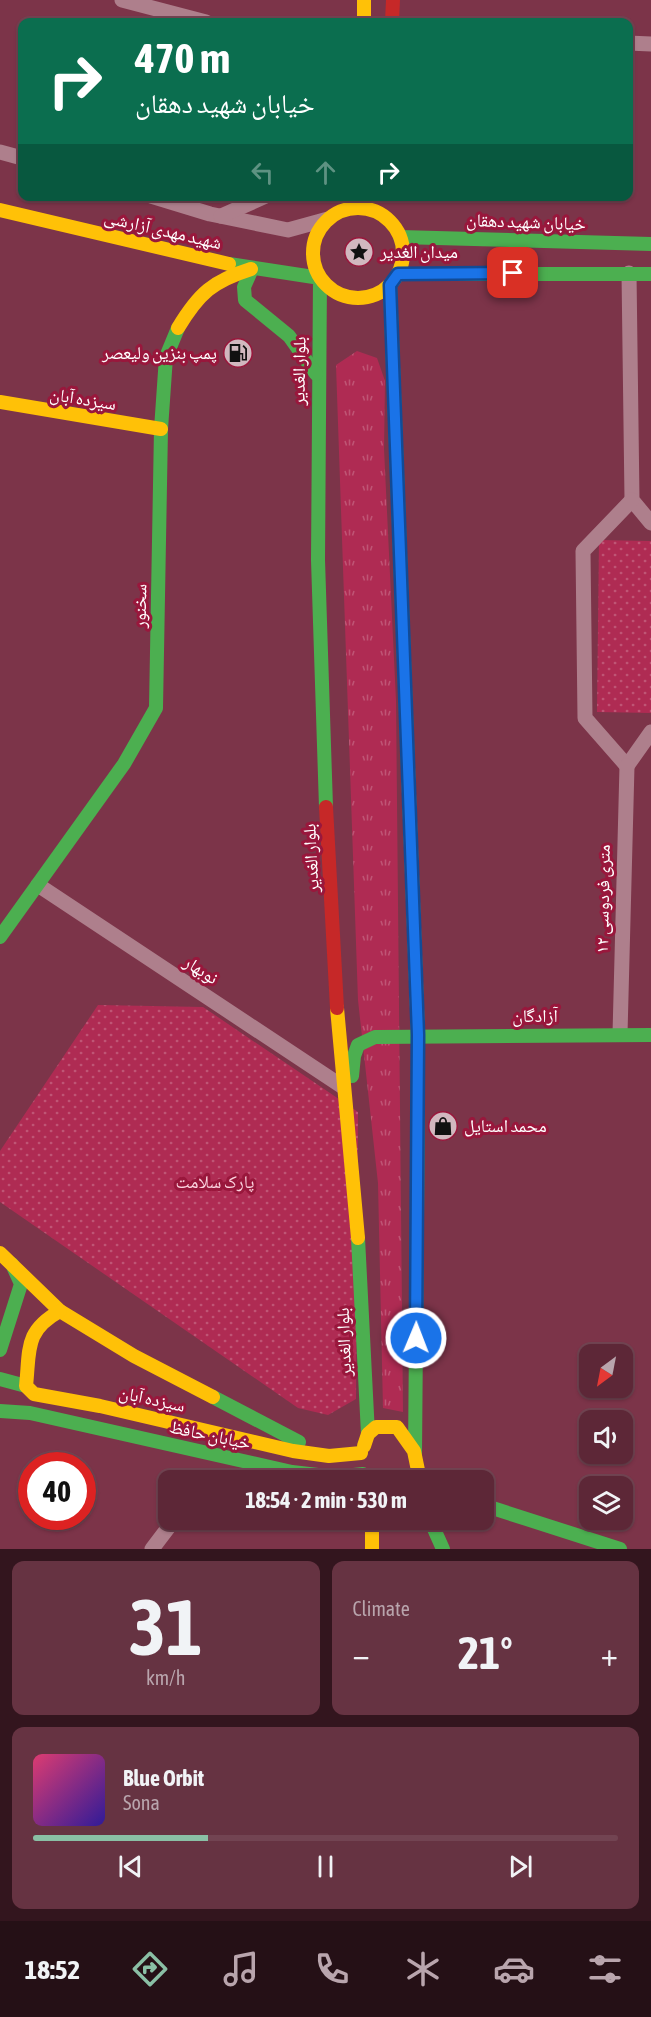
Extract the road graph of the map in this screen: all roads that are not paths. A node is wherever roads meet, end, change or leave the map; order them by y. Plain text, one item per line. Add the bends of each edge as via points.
1 (122, 0) edge
2 (364, 0) edge
3 (393, 0) edge
4 (191, 18) edge
5 (363, 18) edge
6 (393, 18) edge
7 (633, 44) edge
8 (651, 44) edge
9 (0, 152) edge
10 (18, 157) edge
11 (168, 201) edge
12 (255, 201) edge
13 (342, 201) edge
14 (380, 201) edge
15 (0, 210) edge
16 (379, 213) junction
17 (334, 215) junction
18 (221, 216) junction
19 (400, 237) junction
20 (651, 244) edge
21 (252, 269) junction
22 (629, 273) junction
23 (651, 274) edge
24 (320, 278) junction
25 (394, 279) junction
26 (316, 374) junction
27 (0, 402) edge
28 (161, 429) junction
29 (632, 500) junction
30 (651, 523) edge
31 (651, 732) edge
32 (627, 766) junction
33 (38, 885) junction
34 (0, 938) edge
35 (620, 1034) junction
36 (418, 1035) junction
37 (651, 1035) edge
38 (343, 1087) junction
39 (347, 1112) junction
40 (0, 1254) edge
41 (12, 1263) junction
42 (60, 1311) junction
43 (0, 1350) edge
44 (0, 1379) edge
45 (30, 1390) junction
46 (30, 1413) junction
47 (2, 1415) edge
48 (368, 1434) junction
49 (362, 1453) junction
50 (415, 1454) junction
51 (329, 1456) junction
52 (283, 1470) edge
53 (363, 1470) edge
54 (418, 1470) edge
55 (494, 1509) edge
56 (166, 1530) edge
57 (372, 1530) edge
58 (434, 1530) edge
59 (152, 1549) edge
60 (372, 1549) edge
61 (442, 1549) edge
62 (620, 1549) edge

1 - 4 street
2 - 5 street
3 - 6 street
7 - 8 street
9 - 10 street
11 - 18 street
12 - 18 street
13 - 17 street
14 - 16 street
15 - 21 street, شهید مهدی آزارشی
16 - 17 street via 366,209
16 - 19 street
17 - 18 street via 288,230
17 - 24 street via 316,236 313,246 312,256
19 - 20 street, خیابان شهید دهقان
19 - 25 street via 402,262
21 - 24 street, شهید مهدی آزارشی
21 - 26 street via 244,287 244,300 289,336
21 - 28 street, سخنور via 225,277 202,292 179,326 166,357
22 - 23 street
22 - 25 street
22 - 29 street
24 - 25 street via 329,288 353,298 367,298
24 - 26 street, بلوار الغدیر
25 - 36 street
26 - 38 street, بلوار الغدیر via 322,700
27 - 28 street, سیزده آبان
28 - 33 street, سخنور via 156,708 124,764
29 - 30 street
29 - 32 street via 583,551 585,718
31 - 32 street
32 - 35 street, ۱۲ متری فردوسی
33 - 34 street, سخنور
33 - 38 street, نوبهار
35 - 36 street, آزادگان
35 - 37 street, آزادگان
36 - 39 street, آزادگان via 367,1038 358,1043
36 - 50 street
38 - 39 street, بلوار الغدیر
39 - 48 street, بلوار الغدیر via 360,1253
40 - 41 street
41 - 42 street
41 - 43 street via 21,1284
42 - 45 street via 36,1327 29,1338
42 - 51 street via 134,1356
44 - 45 street, سیزده آبان
45 - 46 street via 36,1405
45 - 51 street, سیزده آبان
46 - 47 street, خیابان حافظ
46 - 52 street, خیابان حافظ
48 - 49 street
48 - 50 street via 376,1427 397,1427
49 - 51 street, سیزده آبان
49 - 53 street
50 - 54 street
55 - 62 street
56 - 59 street
57 - 60 street
58 - 61 street

